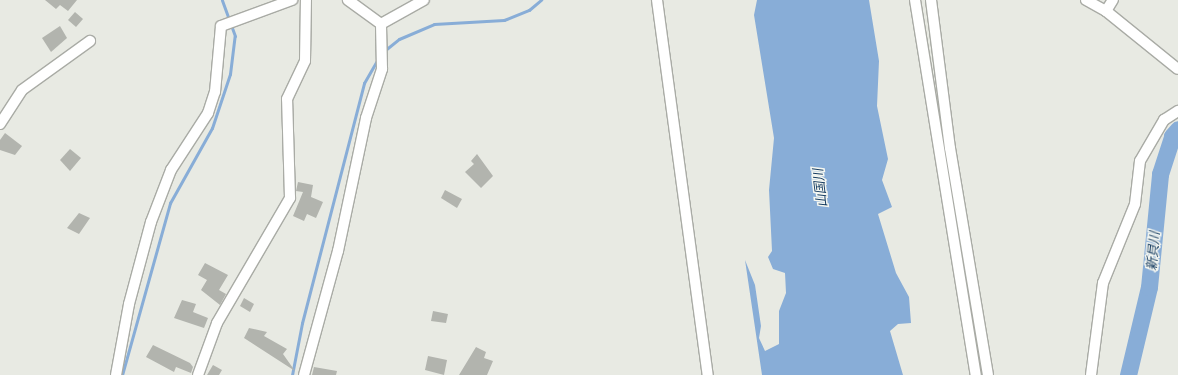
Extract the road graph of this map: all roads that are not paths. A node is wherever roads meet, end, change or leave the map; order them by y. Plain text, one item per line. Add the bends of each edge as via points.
1 (292, 0) edge
2 (306, 0) edge
3 (348, 0) edge
4 (424, 0) edge
5 (657, 0) edge
6 (915, 0) edge
7 (931, 0) edge
8 (1086, 0) edge
9 (1113, 0) edge
10 (1106, 11) junction
11 (381, 24) junction
12 (90, 41) dead end
13 (1178, 69) edge
14 (1178, 112) edge
15 (0, 124) edge
16 (116, 375) edge
17 (198, 375) edge
18 (304, 375) edge
19 (708, 375) edge
20 (976, 375) edge
21 (988, 375) edge
22 (1091, 375) edge

1 - 16 street via 221,26 215,92 208,112 171,170 151,222 128,304
2 - 17 street via 306,54 287,98 290,198 217,323
3 - 11 street
4 - 11 street
5 - 19 street
6 - 20 street
7 - 21 street via 950,148
8 - 10 street
9 - 10 street
10 - 13 street
11 - 18 street via 382,69 366,118 338,251
12 - 15 street via 22,90
14 - 22 street via 1164,120 1140,161 1135,204 1103,282

